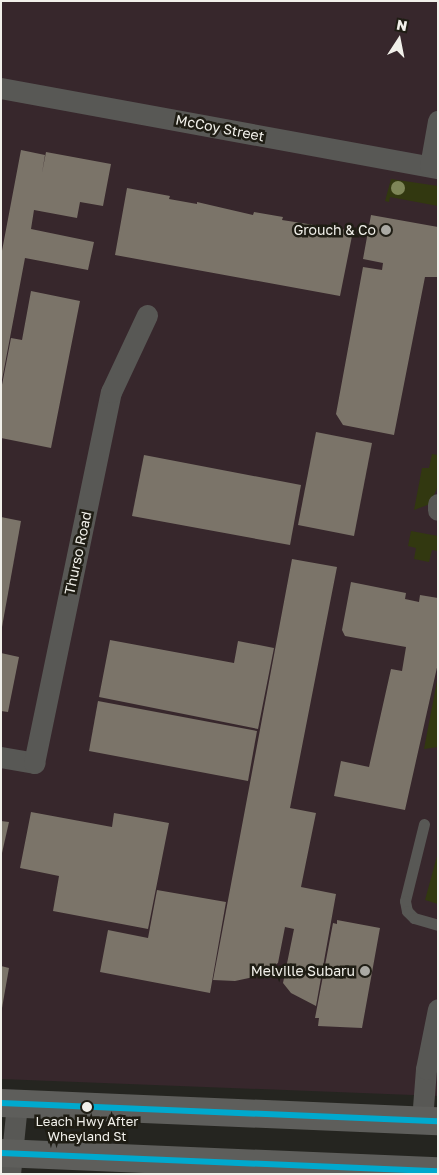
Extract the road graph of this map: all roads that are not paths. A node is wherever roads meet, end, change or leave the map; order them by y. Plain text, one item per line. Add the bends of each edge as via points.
1 (1, 88) edge
2 (438, 121) edge
3 (434, 167) edge
4 (147, 315) dead end
5 (438, 504) edge
6 (438, 510) edge
7 (1, 757) edge
8 (424, 824) dead end
9 (438, 925) edge
10 (436, 1023) edge
11 (9, 1103) edge
12 (430, 1121) edge
13 (8, 1160) edge
14 (438, 1171) edge

1 - 3 street, McCoy Street
2 - 3 street
4 - 7 street, Thurso Road via 111,392 34,764
5 - 6 street
8 - 9 lane via 405,901 407,911 414,918
10 - 12 street
11 - 12 highway
11 - 13 street
13 - 14 highway

